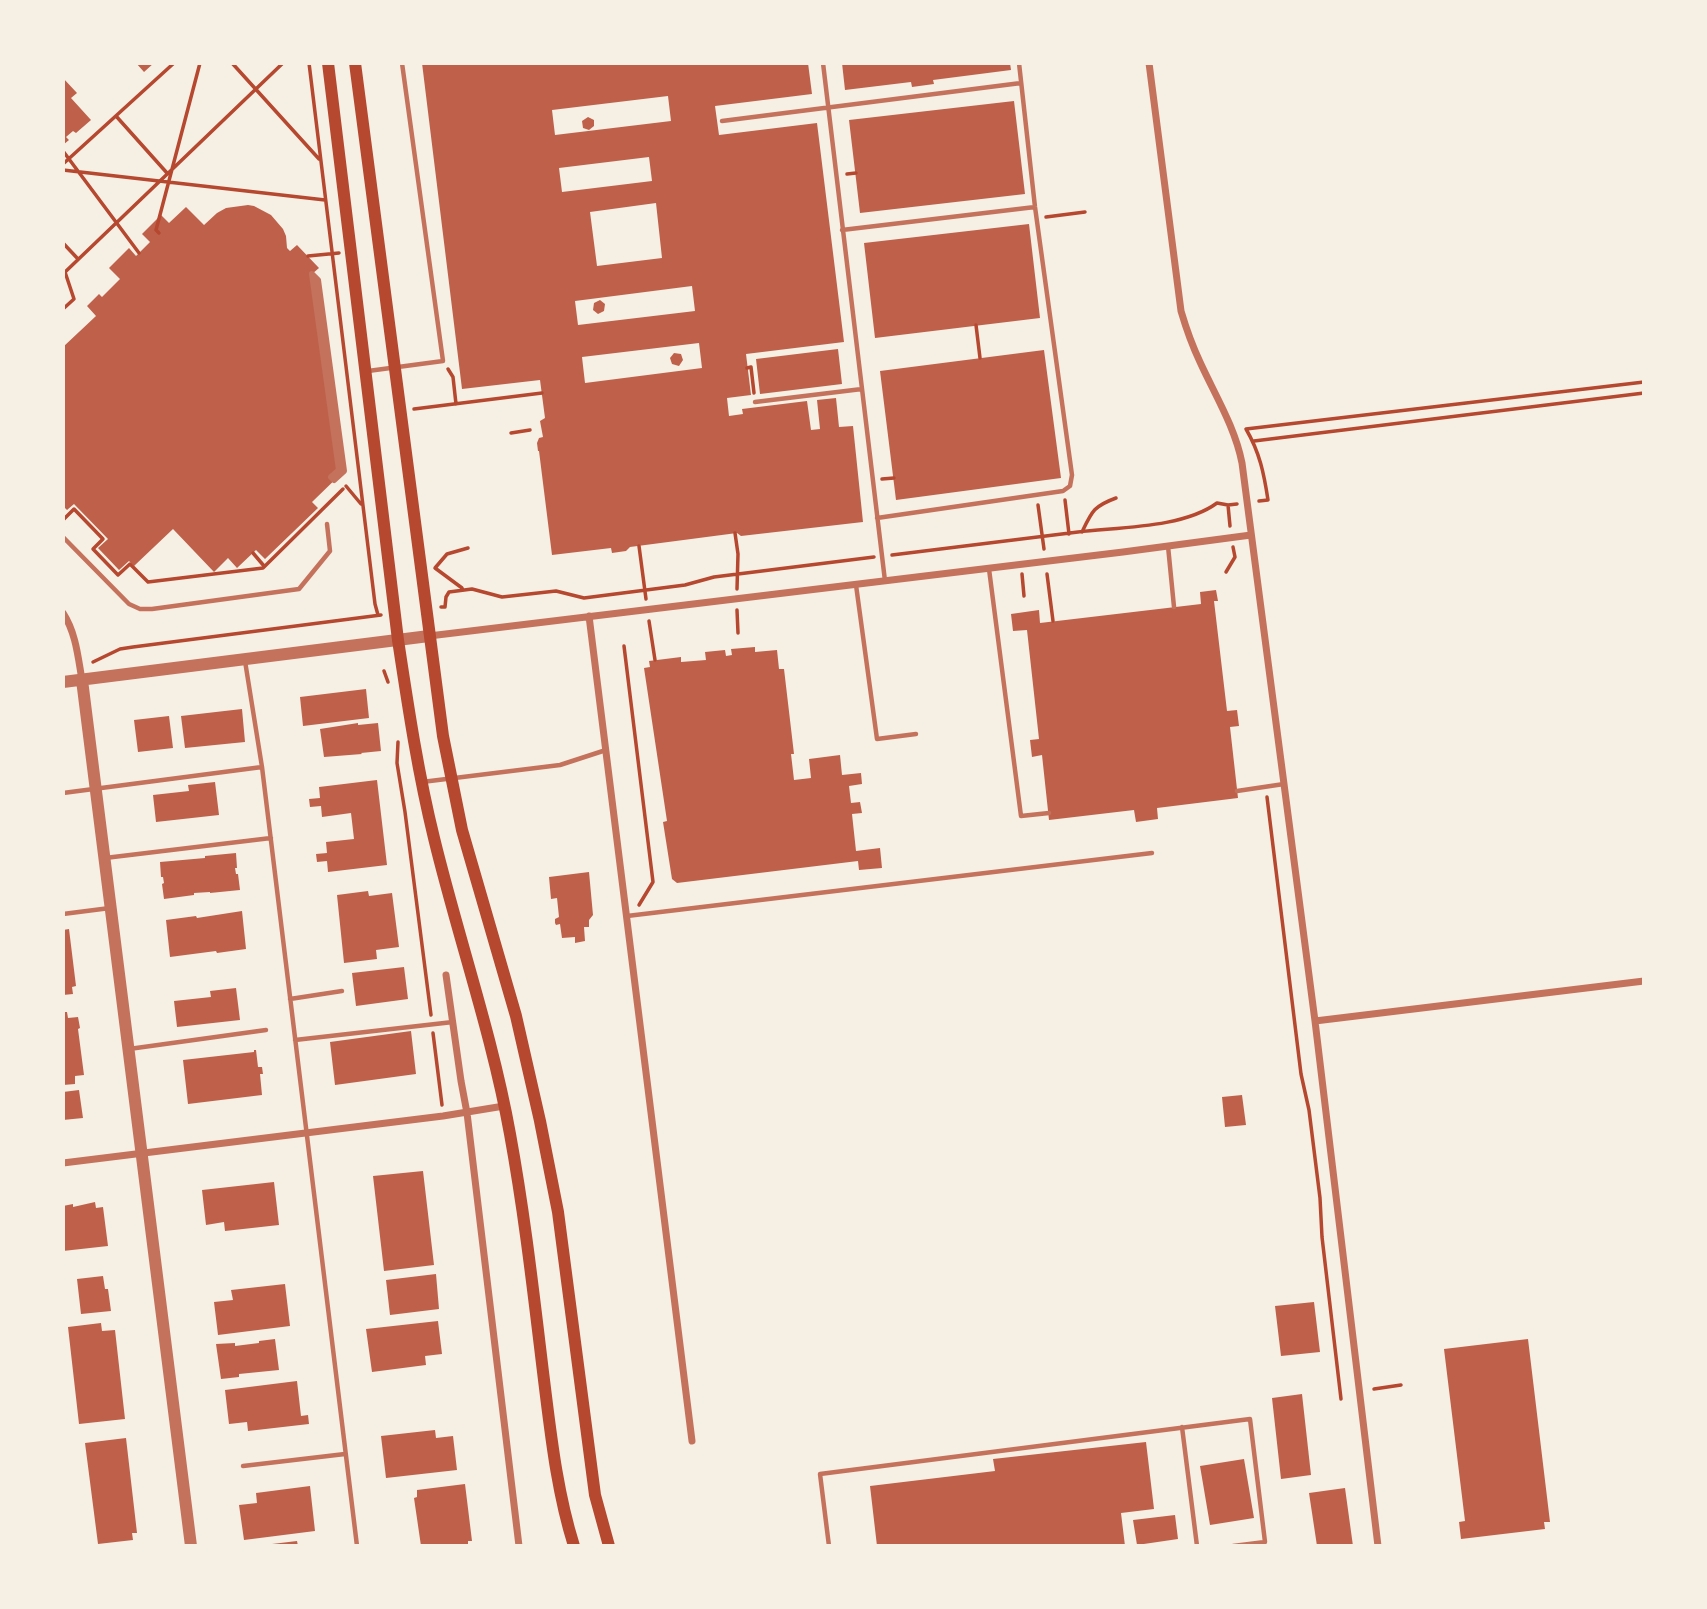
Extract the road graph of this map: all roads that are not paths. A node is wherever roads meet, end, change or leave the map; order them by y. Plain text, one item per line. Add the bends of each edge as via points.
1 (328, 63) edge
2 (355, 63) edge
3 (402, 63) edge
4 (823, 63) edge
5 (1018, 63) edge
6 (1149, 63) edge
7 (1021, 83) junction
8 (828, 107) junction
9 (722, 121) dead end
10 (1035, 207) junction
11 (842, 230) junction
12 (318, 280) joint
13 (395, 368) junction
14 (365, 371) junction
15 (862, 389) junction
16 (755, 402) road end
17 (877, 519) junction
18 (327, 524) dead end
19 (1251, 535) junction
20 (63, 537) edge
21 (1168, 546) junction
22 (989, 568) junction
23 (885, 580) junction
24 (856, 584) junction
25 (1174, 607) dead end
26 (63, 613) edge
27 (589, 617) junction
28 (429, 636) junction
29 (398, 640) junction
30 (245, 660) junction
31 (82, 680) junction
32 (63, 682) edge
33 (916, 734) dead end
34 (607, 749) junction
35 (262, 767) junction
36 (450, 777) junction
37 (421, 782) junction
38 (1284, 785) junction
39 (96, 789) junction
40 (1237, 790) dead end
41 (63, 793) edge
42 (1049, 813) dead end
43 (271, 838) junction
44 (1152, 853) dead end
45 (104, 858) junction
46 (111, 908) junction
47 (63, 914) edge
48 (630, 915) junction
49 (446, 975) dead end
50 (1644, 981) edge
51 (342, 992) dead end
52 (290, 999) junction
53 (1315, 1021) junction
54 (453, 1022) junction
55 (266, 1030) dead end
56 (295, 1040) junction
57 (128, 1049) junction
58 (504, 1106) junction
59 (467, 1113) junction
60 (306, 1133) junction
61 (141, 1153) junction
62 (63, 1163) edge
63 (1182, 1427) junction
64 (692, 1441) dead end
65 (345, 1454) junction
66 (243, 1466) dead end
67 (191, 1546) edge
68 (357, 1546) edge
69 (519, 1546) edge
70 (574, 1546) edge
71 (609, 1546) edge
72 (829, 1546) edge
73 (1197, 1546) edge
74 (1233, 1546) edge
75 (1378, 1546) edge

1 - 14 main road
2 - 13 main road
3 - 13 lane via 443,361
4 - 8 lane
5 - 7 lane
6 - 19 street via 1181,310 1198,359 1239,446
7 - 8 lane
7 - 10 lane
8 - 9 lane
8 - 11 lane
10 - 11 lane
10 - 17 lane via 1070,486 1063,491
11 - 15 lane
12 - 12 street via 344,471 334,480 331,477 339,470 312,274
13 - 14 lane
13 - 28 main road
14 - 29 main road
15 - 16 lane
15 - 17 lane
17 - 23 lane
18 - 20 lane via 330,551 299,589 152,609 129,604
19 - 21 street
19 - 38 street
21 - 22 street
21 - 25 lane
22 - 23 street
22 - 42 lane via 1021,816
23 - 24 street
24 - 27 street
24 - 33 lane via 877,739
26 - 31 street via 74,637
27 - 28 street
27 - 34 street
28 - 29 street
28 - 36 main road
29 - 30 street
29 - 37 main road
30 - 31 street
30 - 35 lane
31 - 32 street
31 - 39 street
34 - 36 lane via 560,765
34 - 48 street
35 - 39 lane
35 - 43 lane
36 - 37 lane
36 - 71 main road via 540,1121 558,1212 595,1495
37 - 58 main road
38 - 40 lane
38 - 53 street
39 - 41 lane
39 - 45 street
43 - 45 lane
43 - 52 lane
44 - 48 lane
45 - 46 street
46 - 47 lane
46 - 57 street
48 - 64 street
49 - 54 street
50 - 53 street
51 - 52 lane
52 - 56 lane
53 - 75 street
54 - 56 lane
54 - 59 street
55 - 57 lane
56 - 60 lane
57 - 61 street
58 - 59 street
58 - 70 main road via 522,1203 553,1450
59 - 60 street
59 - 69 street
60 - 61 street
60 - 65 lane
61 - 62 street
61 - 67 street
63 - 72 lane via 820,1474
63 - 73 lane
63 - 74 lane via 1250,1419 1265,1542
65 - 66 lane
65 - 68 lane

